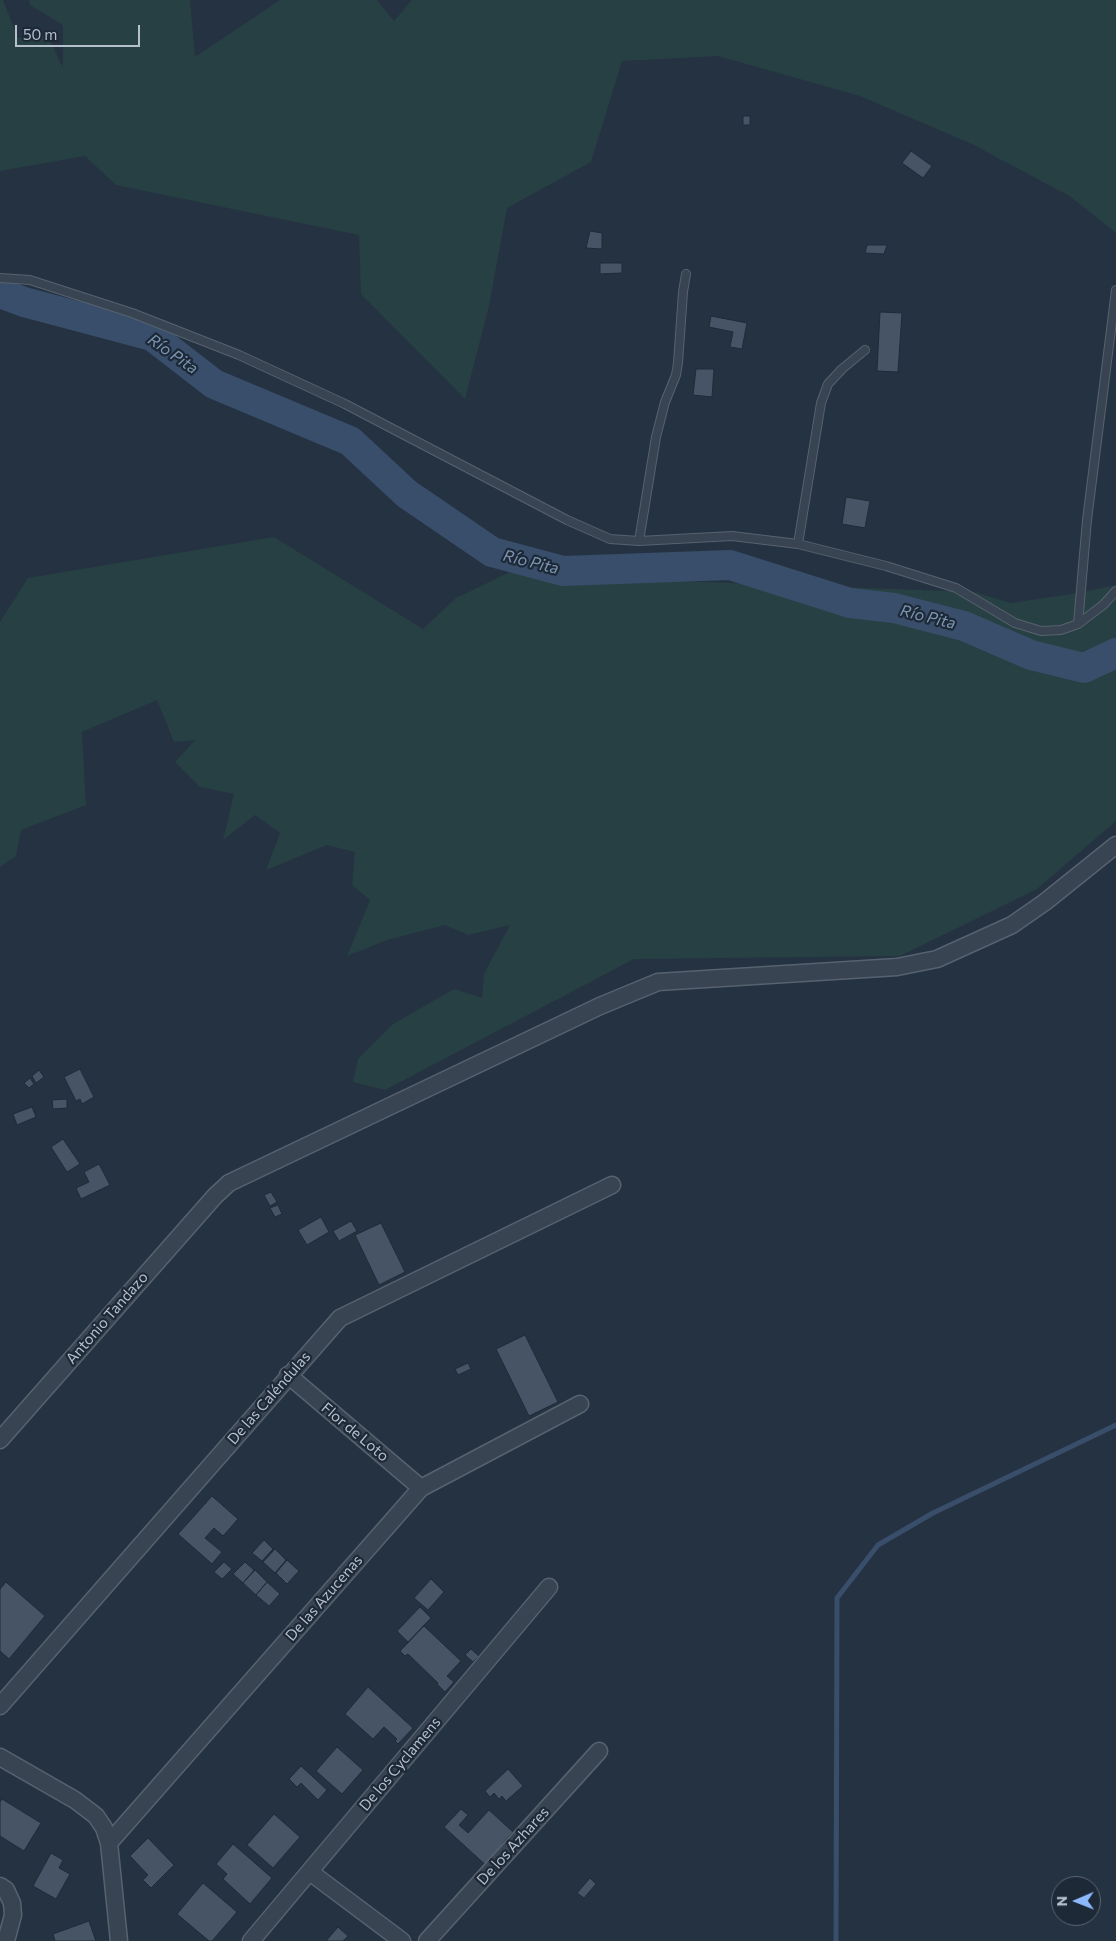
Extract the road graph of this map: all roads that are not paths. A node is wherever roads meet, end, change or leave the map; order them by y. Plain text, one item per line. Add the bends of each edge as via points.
1 (686, 274) dead end
2 (0, 278) edge
3 (1116, 290) edge
4 (864, 350) dead end
5 (639, 540) junction
6 (798, 544) junction
7 (1116, 591) edge
8 (1078, 624) junction
9 (1116, 845) edge
10 (612, 1186) dead end
11 (288, 1375) junction
12 (580, 1404) dead end
13 (0, 1440) edge
14 (421, 1488) junction
15 (549, 1587) dead end
16 (0, 1706) edge
17 (598, 1750) dead end
18 (0, 1757) edge
19 (109, 1843) junction
20 (310, 1872) junction
21 (0, 1886) edge
22 (6, 1941) edge
23 (119, 1941) edge
24 (251, 1941) edge
25 (402, 1941) edge
26 (427, 1941) edge

1 - 5 lane via 676,375 656,437
2 - 5 lane via 30,280 114,307 239,355 345,404 567,520 610,539
3 - 8 lane via 1087,520
4 - 6 lane via 828,384 821,403
5 - 6 lane via 732,536
6 - 8 lane via 956,588 1014,622 1041,631 1062,630
7 - 8 lane
9 - 13 street, Antonio Tandazo via 1012,925 937,959 897,967 658,982 600,1006 229,1183
10 - 11 street, De las Caléndulas via 344,1315
11 - 14 street, Flor de Loto
11 - 16 street, De las Caléndulas
12 - 14 street, De las Azucenas
14 - 19 street, De las Azucenas
15 - 20 street, De los Cyclamens
17 - 26 street, De los Azhares
18 - 19 street via 75,1800 96,1816
19 - 23 street
20 - 24 street, De los Cyclamens
20 - 25 street
21 - 22 street via 6,1890 12,1903 13,1915

